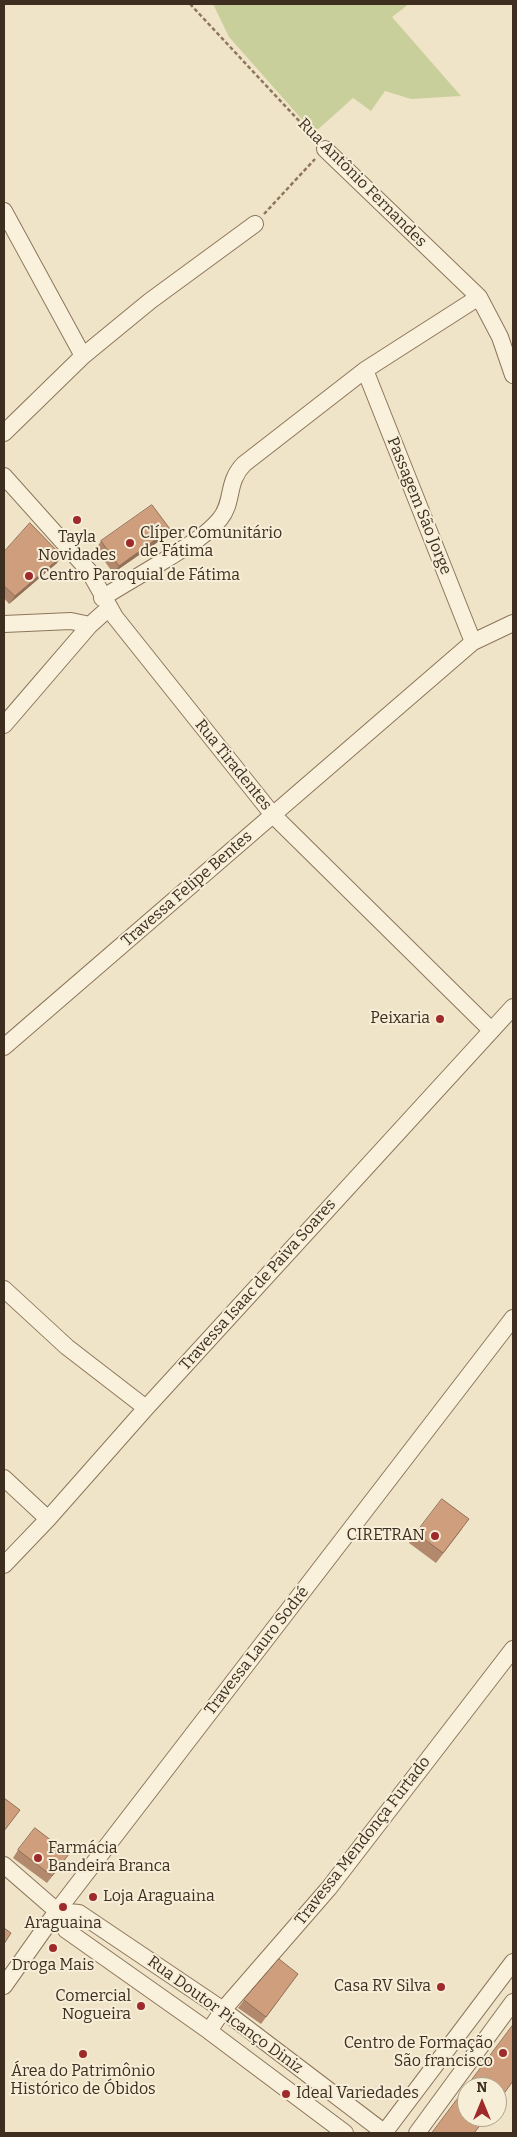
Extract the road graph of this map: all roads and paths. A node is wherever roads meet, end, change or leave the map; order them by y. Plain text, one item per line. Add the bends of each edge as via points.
1 (190, 4) edge
2 (325, 149) junction
3 (4, 211) edge
4 (254, 224) joint
5 (479, 297) junction
6 (83, 356) junction
7 (365, 370) junction
8 (513, 375) edge
9 (4, 433) edge
10 (4, 476) edge
11 (106, 603) junction
12 (513, 623) edge
13 (4, 624) edge
14 (90, 625) junction
15 (473, 642) junction
16 (4, 725) edge
17 (273, 815) junction
18 (513, 1007) edge
19 (491, 1030) junction
20 (4, 1047) edge
21 (4, 1289) edge
22 (513, 1318) edge
23 (146, 1408) junction
24 (4, 1478) edge
25 (48, 1519) junction
26 (4, 1565) edge
27 (513, 1649) edge
28 (4, 1865) edge
29 (57, 1911) junction
30 (513, 1962) edge
31 (4, 1986) edge
32 (513, 2002) edge
33 (223, 2010) junction
34 (209, 2031) junction
35 (344, 2133) edge
36 (385, 2133) edge
37 (417, 2133) edge

1 - 2 path, Rua Antônio Fernandes
2 - 4 path
2 - 5 street, Rua Antônio Fernandes
3 - 6 street
4 - 6 street via 150,301
5 - 7 street
5 - 8 street, Rua Antônio Fernandes via 500,337
6 - 9 street
7 - 11 street via 236,472 226,510 196,541
7 - 15 street, Passagem São Jorge
10 - 11 street, Rua Tiradentes via 88,570
11 - 14 street
11 - 17 street, Rua Tiradentes
12 - 15 street, Travessa Felipe Bentes
13 - 14 street via 71,621
14 - 16 street
15 - 17 street, Travessa Felipe Bentes
17 - 19 street, Rua Tiradentes
17 - 20 street, Travessa Felipe Bentes
18 - 19 street, Travessa Isaac de Paiva Soares
19 - 23 street, Travessa Isaac de Paiva Soares
21 - 23 street via 67,1347
22 - 29 street, Travessa Lauro Sodré
23 - 25 street, Travessa Isaac de Paiva Soares
24 - 25 street
25 - 26 street, Travessa Isaac de Paiva Soares
27 - 33 street, Travessa Mendonça Furtado via 329,1888
28 - 29 street, Rua Doutor Picanço Diniz
29 - 31 street, Travessa Lauro Sodré
29 - 33 street, Rua Doutor Picanço Diniz via 79,1913
29 - 34 street, Rua Doutor Picanço Diniz via 66,1930
30 - 36 street
32 - 37 street
33 - 34 street, Travessa Mendonça Furtado
33 - 36 street, Rua Doutor Picanço Diniz
34 - 35 street, Rua Doutor Picanço Diniz

